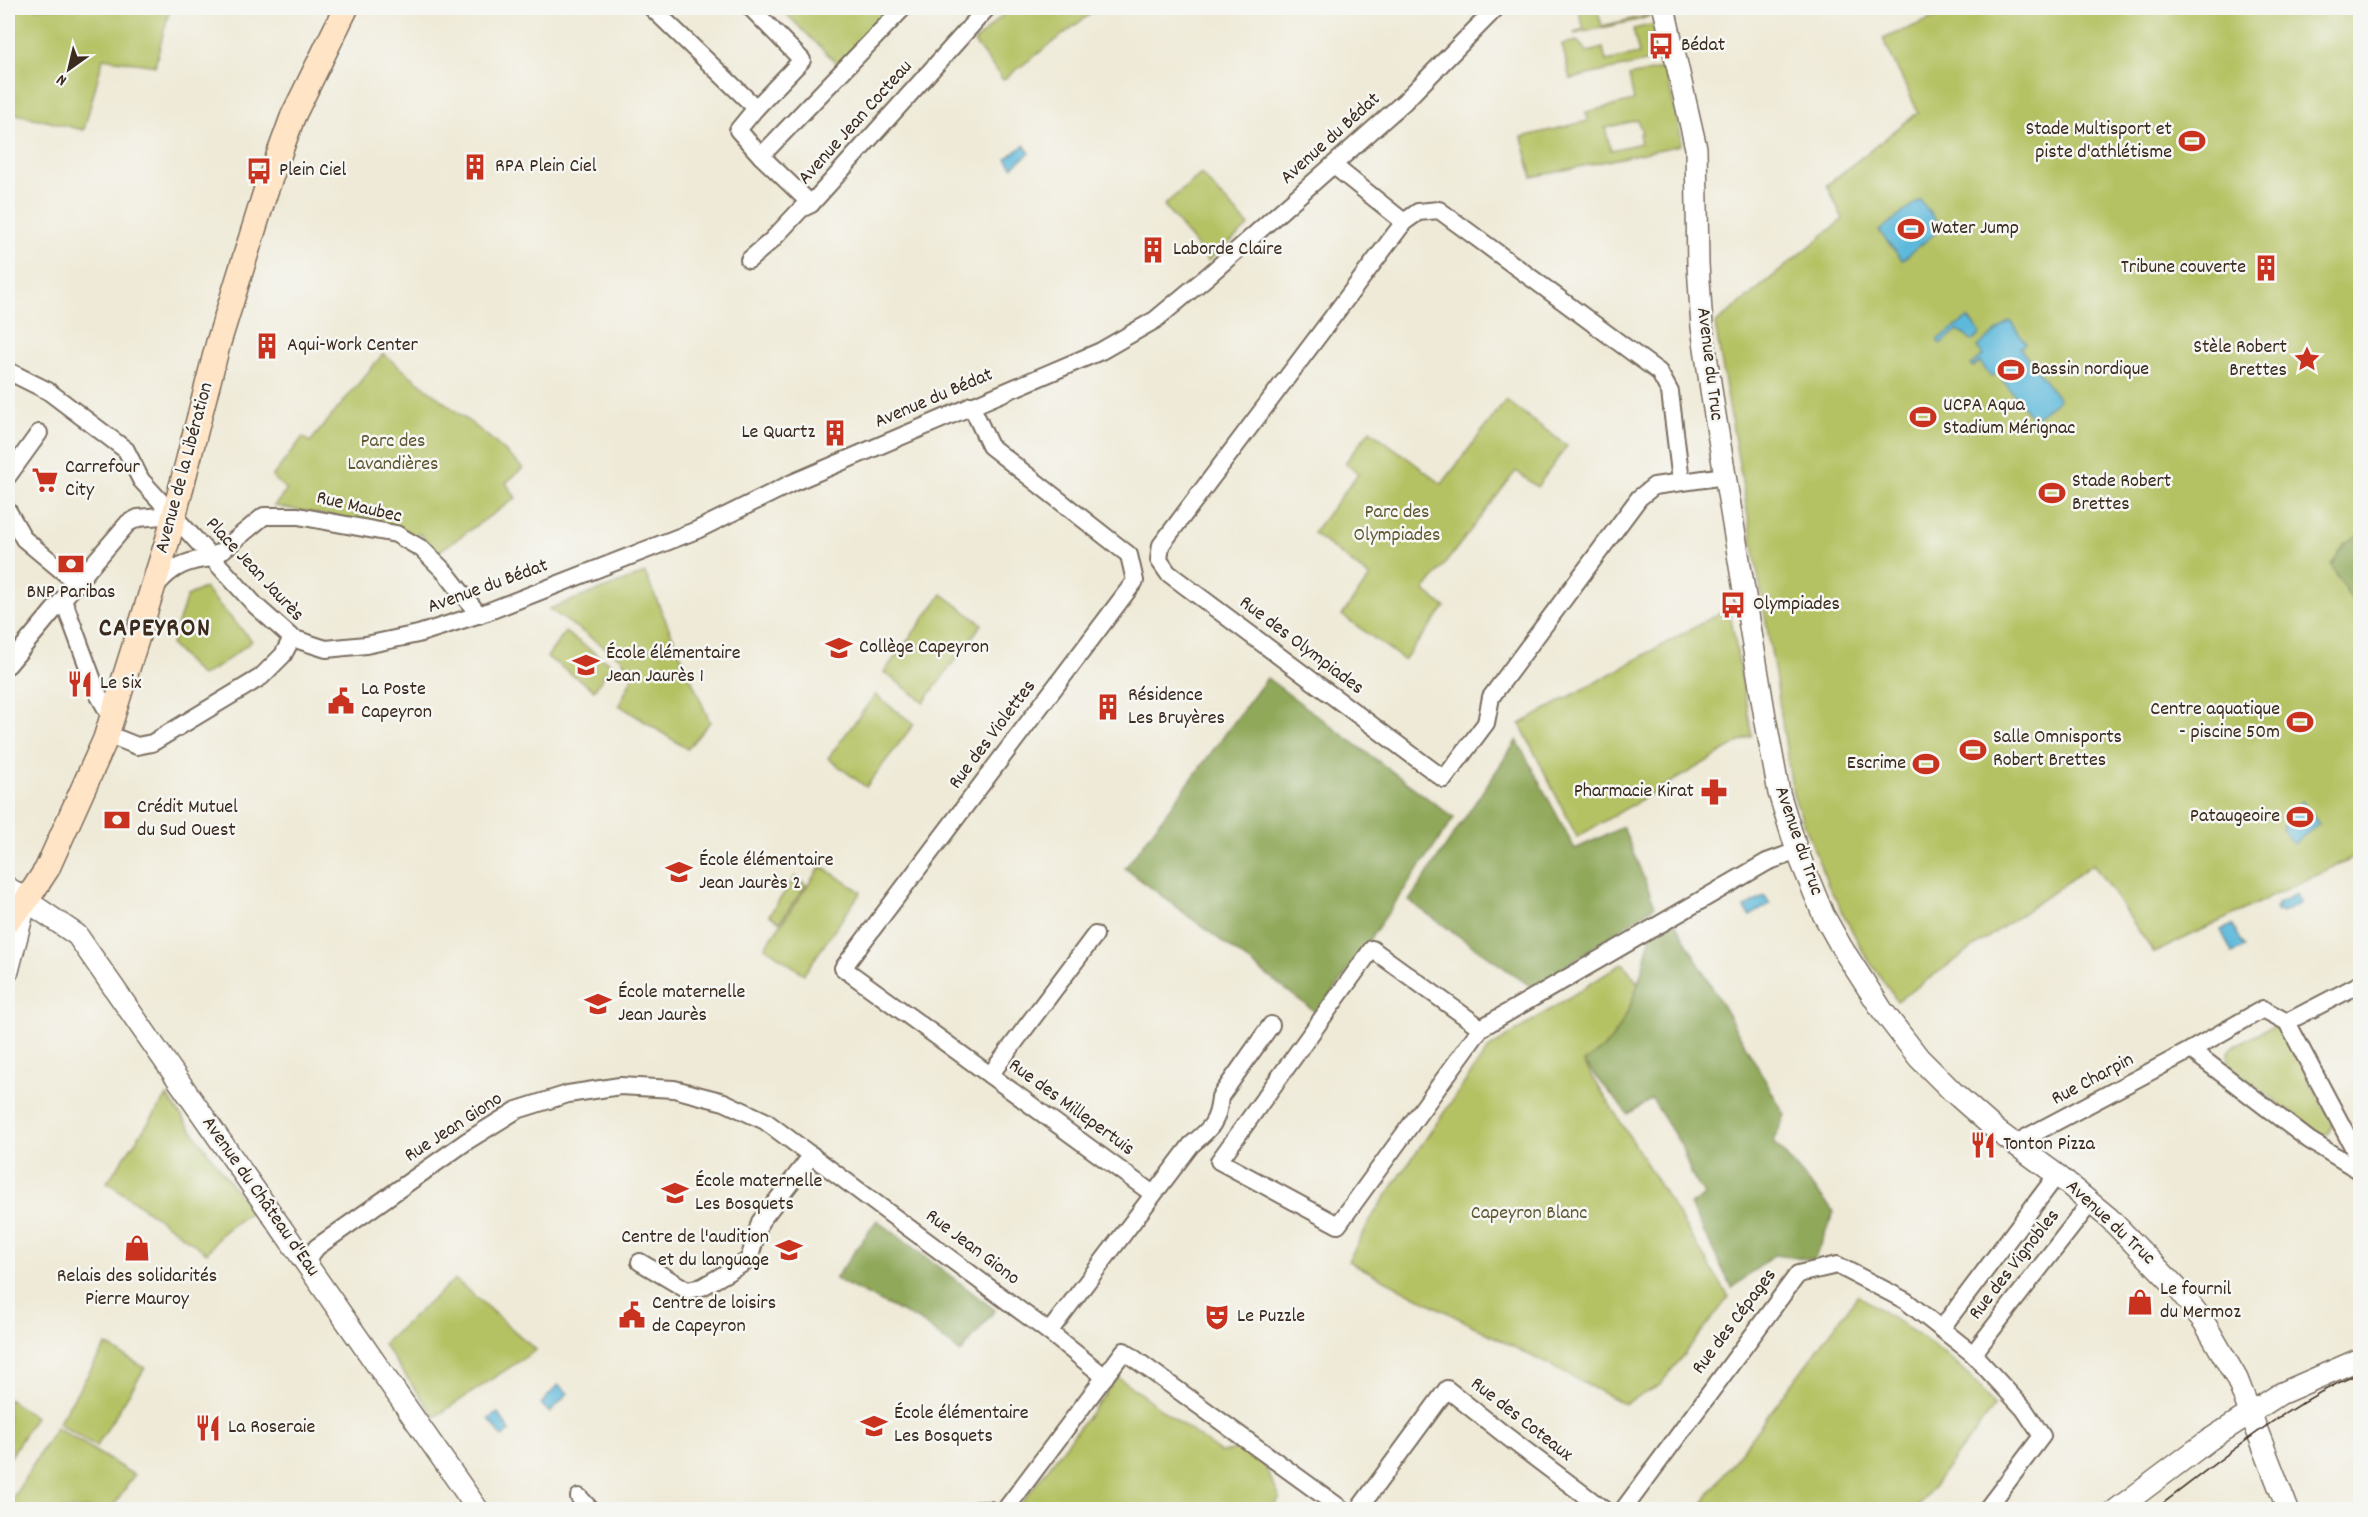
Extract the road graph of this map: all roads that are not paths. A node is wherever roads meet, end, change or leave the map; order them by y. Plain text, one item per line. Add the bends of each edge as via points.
1 (346, 8) edge
2 (652, 8) edge
3 (751, 8) edge
4 (903, 8) edge
5 (987, 8) edge
6 (1496, 8) edge
7 (1664, 8) edge
8 (756, 108) junction
9 (761, 156) junction
10 (1333, 165) junction
11 (811, 204) junction
12 (1404, 222) junction
13 (749, 260) dead end
14 (8, 371) edge
15 (971, 405) junction
16 (39, 433) dead end
17 (8, 476) edge
18 (1725, 476) junction
19 (1681, 481) junction
20 (8, 511) edge
21 (174, 515) junction
22 (213, 558) junction
23 (78, 584) junction
24 (152, 591) junction
25 (63, 600) junction
26 (479, 615) junction
27 (292, 638) junction
28 (8, 665) edge
29 (109, 727) junction
30 (1797, 851) junction
31 (17, 895) edge
32 (8, 920) edge
33 (1095, 935) dead end
34 (8, 971) edge
35 (2361, 984) edge
36 (2287, 1022) junction
37 (1271, 1025) dead end
38 (1481, 1028) junction
39 (2192, 1050) junction
40 (990, 1075) junction
41 (2014, 1144) junction
42 (812, 1155) junction
43 (2361, 1165) edge
44 (2361, 1171) edge
45 (2057, 1175) junction
46 (1153, 1194) junction
47 (2091, 1202) junction
48 (306, 1261) junction
49 (640, 1262) dead end
50 (1941, 1329) junction
51 (1049, 1332) junction
52 (1973, 1354) junction
53 (2361, 1359) edge
54 (1105, 1377) junction
55 (2250, 1413) junction
56 (478, 1509) edge
57 (978, 1509) edge
58 (990, 1509) edge
59 (1005, 1509) edge
60 (1343, 1509) edge
61 (1358, 1509) edge
62 (1604, 1509) edge
63 (1623, 1509) edge
64 (1986, 1509) edge
65 (2116, 1509) edge
66 (2288, 1509) edge

1 - 21 main road, Avenue de la Libération via 293,116 266,190 224,323
2 - 8 street
3 - 8 street via 802,60
4 - 9 street
5 - 11 street, Avenue Jean Cocteau
6 - 10 street, Avenue du Bédat via 1404,102
7 - 18 street, Avenue du Truc via 1696,148 1702,327
8 - 9 street via 738,130
9 - 11 street
10 - 12 street
10 - 15 street, Avenue du Bédat via 1155,320 1101,351
11 - 13 street, Avenue Jean Cocteau
12 - 19 street via 1418,212 1439,210 1659,372 1670,392
12 - 19 street, Rue des Olympiades via 1161,545 1159,560 1168,573 1444,779 1486,723 1491,697 1639,498 1654,486
14 - 21 street, Place Jean Jaurès via 48,391 126,450 141,480
15 - 26 street, Avenue du Bédat via 792,483 697,530
15 - 40 street, Rue des Violettes via 990,446 1129,555 1135,581 843,968
16 - 17 street
18 - 19 street, Rue des Olympiades
18 - 30 street, Avenue du Truc via 1777,782
20 - 23 street via 24,539
21 - 22 street, Place Jean Jaurès
21 - 23 street via 138,518 128,523
21 - 24 main road, Avenue de la Libération
22 - 24 street via 175,567
22 - 26 street, Rue Maubec via 264,516 298,516 396,534 422,549
22 - 27 street, Place Jean Jaurès via 256,606
23 - 25 street
24 - 29 main road, Avenue de la Libération
25 - 28 street
25 - 29 street
26 - 27 street, Avenue du Bédat via 366,645 326,649
27 - 29 street, Place Jean Jaurès via 283,655 261,677 152,743 137,746
29 - 31 main road, Avenue de la Libération via 47,869
30 - 38 street via 1767,862
30 - 41 street, Avenue du Truc via 1823,914 1882,1010 1926,1065
31 - 32 main road, Avenue de la Libération
31 - 34 street
31 - 48 street, Avenue du Château d'Eau via 77,935
33 - 40 street, Rue des Millepertuis
35 - 36 street
36 - 39 street, Rue Charpin via 2263,1009
36 - 43 street
37 - 46 street via 1220,1097 1212,1127 1191,1145
38 - 38 street via 1338,1225 1219,1161 1372,949
39 - 41 street, Rue Charpin
39 - 44 street via 2309,1140
40 - 46 street, Rue des Millepertuis
41 - 45 street, Avenue du Truc
42 - 48 street, Rue Jean Giono via 765,1121 724,1102 674,1089 620,1086 568,1094 517,1110 467,1141 317,1247
42 - 49 street via 760,1222 749,1260 702,1287 687,1290
42 - 51 street, Rue Jean Giono
45 - 47 street, Avenue du Truc
45 - 50 street
46 - 51 street
47 - 52 street, Rue des Vignobles
47 - 55 street, Avenue du Truc via 2180,1291 2204,1322 2237,1379
48 - 56 street, Avenue du Château d'Eau
50 - 52 street, Rue des Vignobles
50 - 63 street, Rue des Cépages via 1906,1301 1837,1265 1798,1274
51 - 54 street, Rue Jean Giono
52 - 64 street, Rue des Vignobles via 2024,1409 2042,1436
53 - 55 street via 2290,1389
54 - 59 street
54 - 60 street via 1124,1351
55 - 65 street
55 - 66 street, Avenue du Truc
57 - 58 street
61 - 62 street, Rue des Coteaux via 1447,1389

